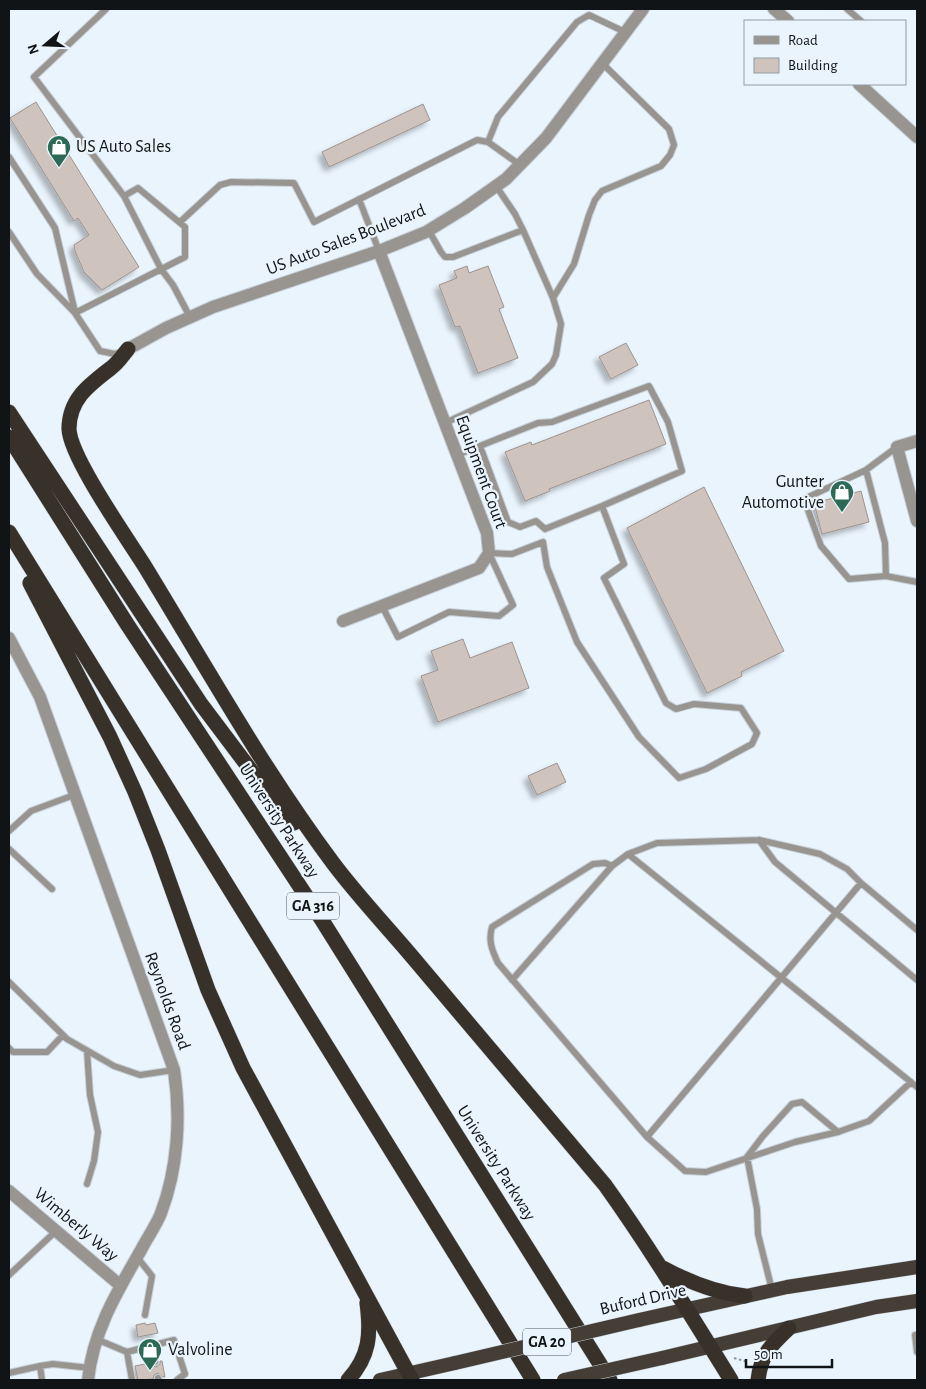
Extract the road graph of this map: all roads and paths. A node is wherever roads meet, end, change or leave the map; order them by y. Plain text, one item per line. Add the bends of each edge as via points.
1 (106, 9) edge
2 (643, 9) edge
3 (774, 9) edge
4 (847, 9) edge
5 (787, 20) edge
6 (860, 20) edge
7 (625, 32) junction
8 (602, 63) junction
9 (860, 85) edge
10 (917, 137) edge
11 (488, 142) junction
12 (9, 156) edge
13 (520, 165) junction
14 (496, 186) junction
15 (124, 196) junction
16 (359, 200) junction
17 (180, 222) junction
18 (523, 230) junction
19 (429, 231) junction
20 (9, 232) edge
21 (378, 251) junction
22 (161, 269) junction
23 (553, 298) junction
24 (75, 313) junction
25 (190, 317) junction
26 (128, 349) junction
27 (9, 412) edge
28 (445, 422) junction
29 (9, 437) edge
30 (917, 441) edge
31 (480, 446) junction
32 (897, 447) junction
33 (457, 455) junction
34 (866, 470) junction
35 (914, 494) edge
36 (602, 506) junction
37 (917, 521) edge
38 (544, 529) junction
39 (9, 532) edge
40 (544, 542) junction
41 (9, 543) edge
42 (489, 553) junction
43 (886, 576) junction
44 (917, 582) edge
45 (382, 606) junction
46 (343, 621) dead end
47 (9, 638) edge
48 (74, 795) junction
49 (9, 831) edge
50 (758, 840) junction
51 (9, 849) edge
52 (628, 854) junction
53 (335, 866) junction
54 (612, 866) junction
55 (861, 883) junction
56 (52, 889) dead end
57 (836, 914) junction
58 (917, 930) edge
59 (781, 978) junction
60 (512, 980) junction
61 (917, 980) edge
62 (9, 982) edge
63 (63, 1035) junction
64 (9, 1048) edge
65 (86, 1051) junction
66 (174, 1070) junction
67 (911, 1082) junction
68 (917, 1087) edge
69 (838, 1132) junction
70 (647, 1137) junction
71 (747, 1157) junction
72 (87, 1184) dead end
73 (9, 1191) edge
74 (56, 1231) junction
75 (137, 1256) junction
76 (661, 1267) junction
77 (917, 1267) edge
78 (9, 1274) edge
79 (121, 1286) junction
80 (772, 1290) junction
81 (366, 1294) junction
82 (745, 1296) junction
83 (917, 1302) edge
84 (686, 1309) junction
85 (145, 1315) dead end
86 (789, 1328) junction
87 (917, 1335) edge
88 (96, 1339) junction
89 (152, 1346) junction
90 (710, 1347) junction
91 (127, 1352) junction
92 (917, 1352) edge
93 (734, 1358) dead end
94 (155, 1362) dead end
95 (755, 1364) dead end
96 (40, 1366) junction
97 (9, 1373) edge
98 (89, 1374) edge
99 (410, 1377) edge
100 (42, 1380) edge
101 (132, 1380) edge
102 (177, 1380) edge
103 (348, 1380) edge
104 (380, 1380) edge
105 (534, 1380) edge
106 (564, 1380) edge
107 (610, 1380) edge
108 (731, 1380) edge
109 (758, 1380) edge

1 - 15 lane via 34,77
2 - 7 street, US Auto Sales Boulevard
3 - 5 street
4 - 6 lane
7 - 8 street, US Auto Sales Boulevard
7 - 11 lane via 589,15 577,22 498,118
8 - 13 street, US Auto Sales Boulevard via 546,138
8 - 23 lane via 669,128 674,144 661,166 602,191 589,215 574,264
9 - 10 street
11 - 13 lane
11 - 16 lane via 477,140
12 - 24 lane via 54,228
13 - 14 street, US Auto Sales Boulevard
14 - 18 lane
14 - 19 street, US Auto Sales Boulevard
15 - 17 lane via 138,188
15 - 22 lane
16 - 17 lane via 314,222 294,183 232,182 220,185
16 - 21 lane
17 - 22 lane via 185,227 185,256
18 - 19 lane via 453,257 445,257
18 - 23 lane
19 - 21 street, US Auto Sales Boulevard
20 - 24 lane via 37,274
21 - 25 street, US Auto Sales Boulevard
21 - 28 street, Equipment Court
22 - 24 lane
22 - 25 lane
23 - 28 lane via 561,324 552,364 534,382
24 - 26 lane via 100,351 115,354
25 - 26 street, US Auto Sales Boulevard
26 - 53 highway via 114,367 90,383 77,398 70,421 74,447 246,736
27 - 53 highway via 201,704 258,781
28 - 33 street, Equipment Court
29 - 107 highway, University Parkway / GA 316 via 127,624 320,917
30 - 32 street
31 - 33 lane
31 - 36 lane via 649,386 668,422 682,471
31 - 38 lane via 508,522 520,527 536,521
32 - 34 lane
32 - 35 street
33 - 42 street, Equipment Court via 487,533
34 - 43 lane via 885,543
34 - 43 lane via 804,499 821,546 849,579
35 - 37 street
36 - 38 lane
36 - 40 lane via 624,564 604,578 666,703 676,709 694,704 741,708 757,733 752,744 706,769 679,778 639,737 577,642 547,566
38 - 40 lane
39 - 105 highway
40 - 42 lane via 512,554
41 - 81 highway via 110,737 135,792 208,990 239,1060
42 - 45 street, Equipment Court via 479,568
42 - 45 lane via 513,605 499,616 449,612 398,637
43 - 44 lane
45 - 46 street, Equipment Court
47 - 48 street, Reynolds Road via 40,696
48 - 49 lane via 31,811
48 - 66 street, Reynolds Road
50 - 52 lane via 658,843
50 - 55 lane via 820,854 847,869
50 - 57 lane via 774,862
51 - 56 lane
52 - 54 lane
52 - 59 lane
53 - 76 highway via 605,1185
54 - 60 lane
54 - 60 lane via 593,864 492,927 491,947 498,963
55 - 57 lane
55 - 58 lane
57 - 59 lane
57 - 61 lane
59 - 67 lane
59 - 70 lane
60 - 70 lane
62 - 63 lane
63 - 64 lane via 48,1052 13,1052
63 - 65 lane
65 - 66 lane via 140,1075
65 - 72 lane via 98,1132
66 - 75 street, Reynolds Road via 177,1118 173,1171 160,1214
67 - 68 lane
67 - 69 lane via 869,1121
69 - 71 lane
69 - 71 lane via 802,1102 792,1104
70 - 71 lane via 685,1171 706,1172
71 - 80 lane via 757,1209 758,1234
73 - 74 street, Wimberly Way
74 - 78 lane
74 - 79 street, Wimberly Way
75 - 79 street, Reynolds Road
75 - 85 lane via 152,1276
76 - 82 highway via 707,1288
76 - 84 highway
77 - 80 highway, Buford Drive / GA 20
79 - 88 street, Reynolds Road
80 - 82 highway, Buford Drive / GA 20
81 - 99 highway
81 - 103 highway via 368,1346 360,1365
82 - 84 highway, Buford Drive / GA 20
83 - 86 highway, GA 20 via 876,1307
84 - 90 highway
84 - 99 highway, Buford Drive / GA 20, bridge via 455,1363
86 - 90 highway, GA 20
86 - 109 highway via 764,1356
87 - 92 lane
88 - 91 lane
88 - 98 street, Reynolds Road
89 - 91 lane
89 - 94 lane
89 - 102 lane via 174,1340 185,1374
90 - 106 highway, GA 20, bridge
90 - 108 highway
91 - 101 lane
93 - 95 path
96 - 97 lane
96 - 98 lane via 53,1364
96 - 100 lane
99 - 104 highway, Buford Drive / GA 20

